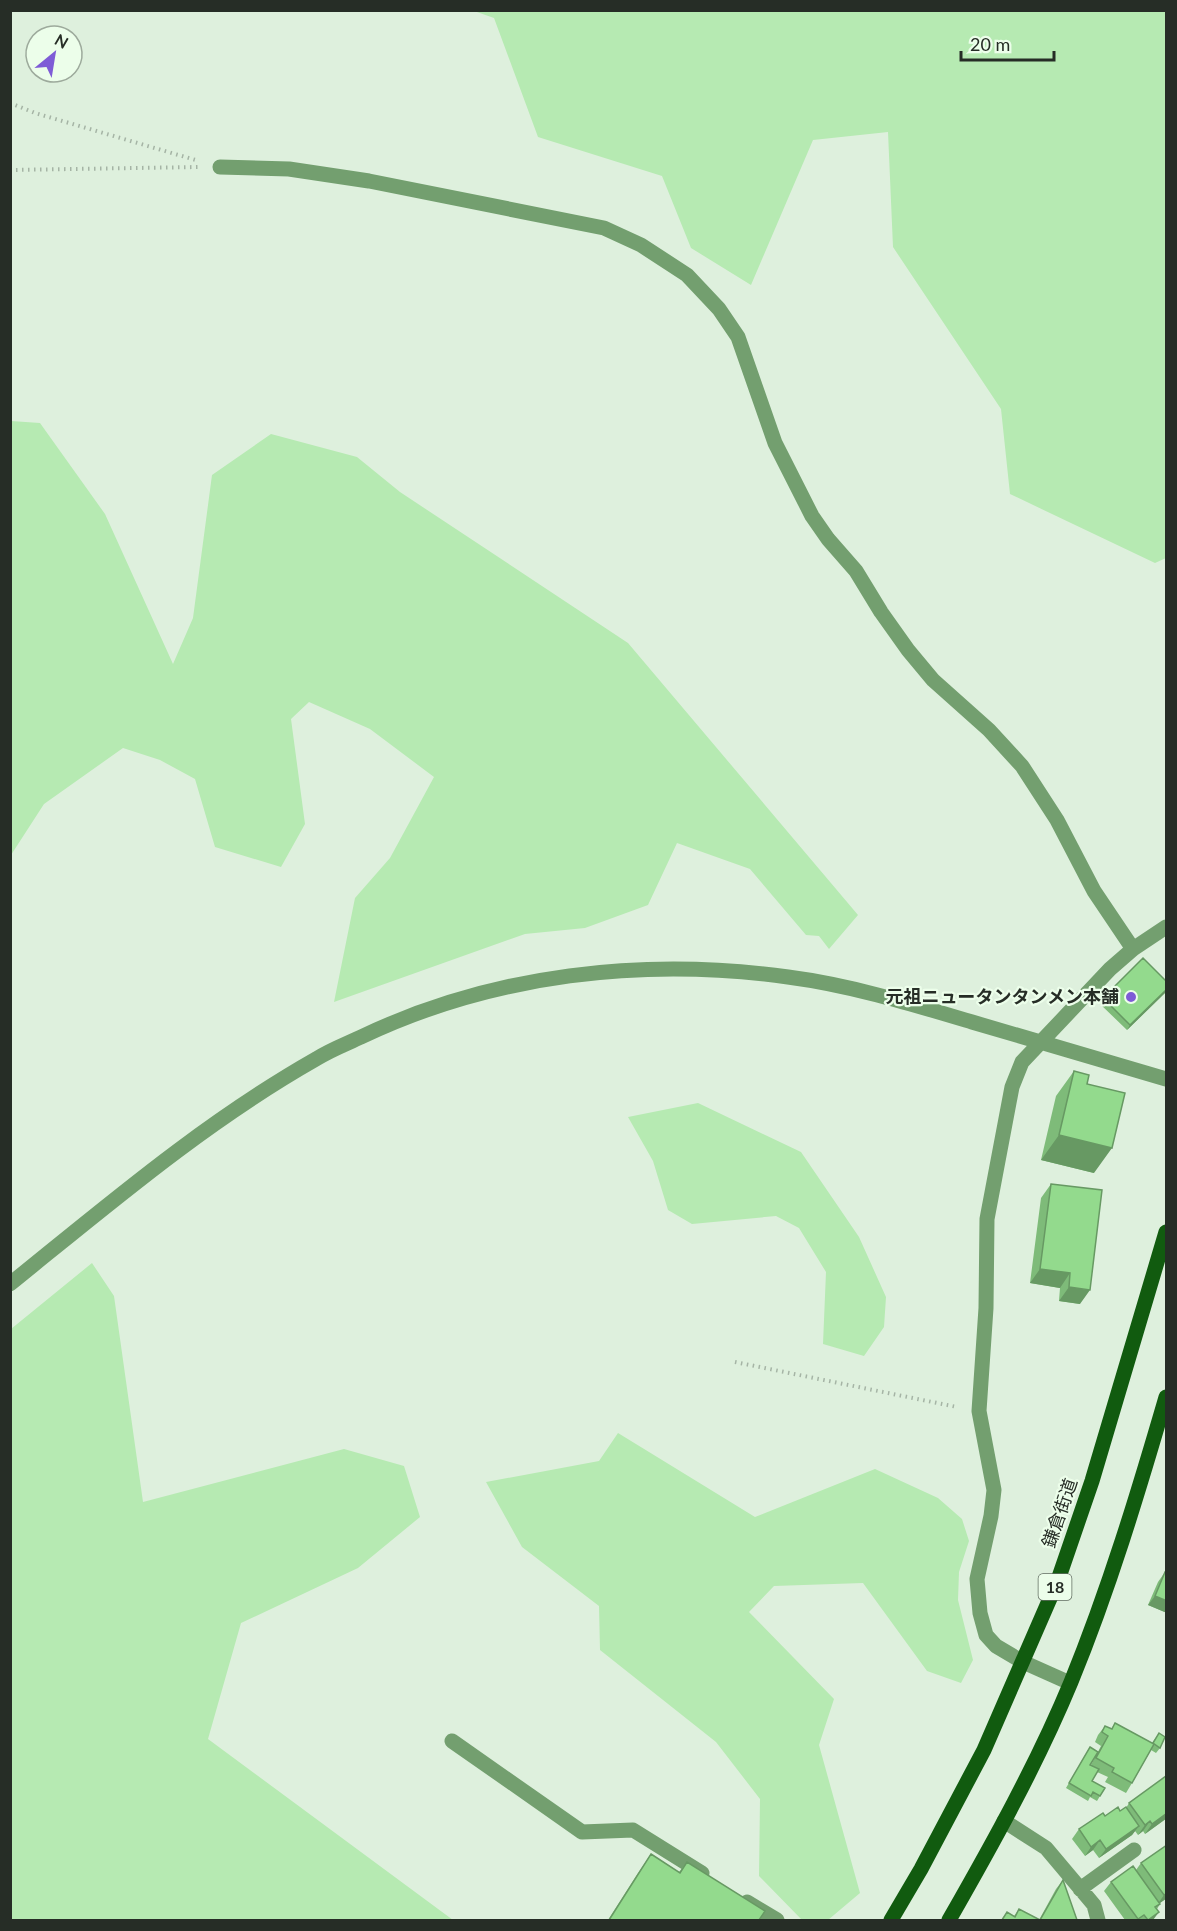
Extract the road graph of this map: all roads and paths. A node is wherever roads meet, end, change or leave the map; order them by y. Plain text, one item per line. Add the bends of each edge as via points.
1 (10, 103) edge
2 (220, 167) junction
3 (10, 170) edge
4 (1167, 927) edge
5 (1133, 949) junction
6 (1040, 1041) junction
7 (1167, 1079) edge
8 (1167, 1232) edge
9 (10, 1284) edge
10 (735, 1362) dead end
11 (1167, 1398) edge
12 (979, 1411) junction
13 (1023, 1662) junction
14 (1070, 1683) junction
15 (452, 1741) dead end
16 (1004, 1821) junction
17 (1134, 1850) dead end
18 (719, 1884) edge
19 (1080, 1889) junction
20 (739, 1896) edge
21 (777, 1920) edge
22 (891, 1920) edge
23 (949, 1920) edge
24 (1098, 1920) edge

1 - 2 path
2 - 3 path
2 - 5 street via 289,169 369,181 604,228 641,245 687,275 719,309 738,337 776,443 812,516 933,680 1022,766 1057,820 1094,891
4 - 5 street
5 - 6 street
6 - 7 street
6 - 9 street via 845,987 735,971 623,970 495,988 393,1021 318,1057 190,1141
6 - 12 street via 1022,1062 1012,1087 987,1219
8 - 13 main road, 鎌倉街道 / 18 via 1092,1481 1058,1580
10 - 12 path
11 - 14 main road via 1106,1591
12 - 13 street via 994,1490 977,1579 980,1613 986,1635
13 - 14 street
13 - 22 main road, 鎌倉街道 / 18 via 984,1750
14 - 16 main road
15 - 18 street via 582,1832 633,1830
16 - 19 street via 1046,1848
16 - 23 main road
17 - 19 street
19 - 24 street via 1094,1905
20 - 21 street

